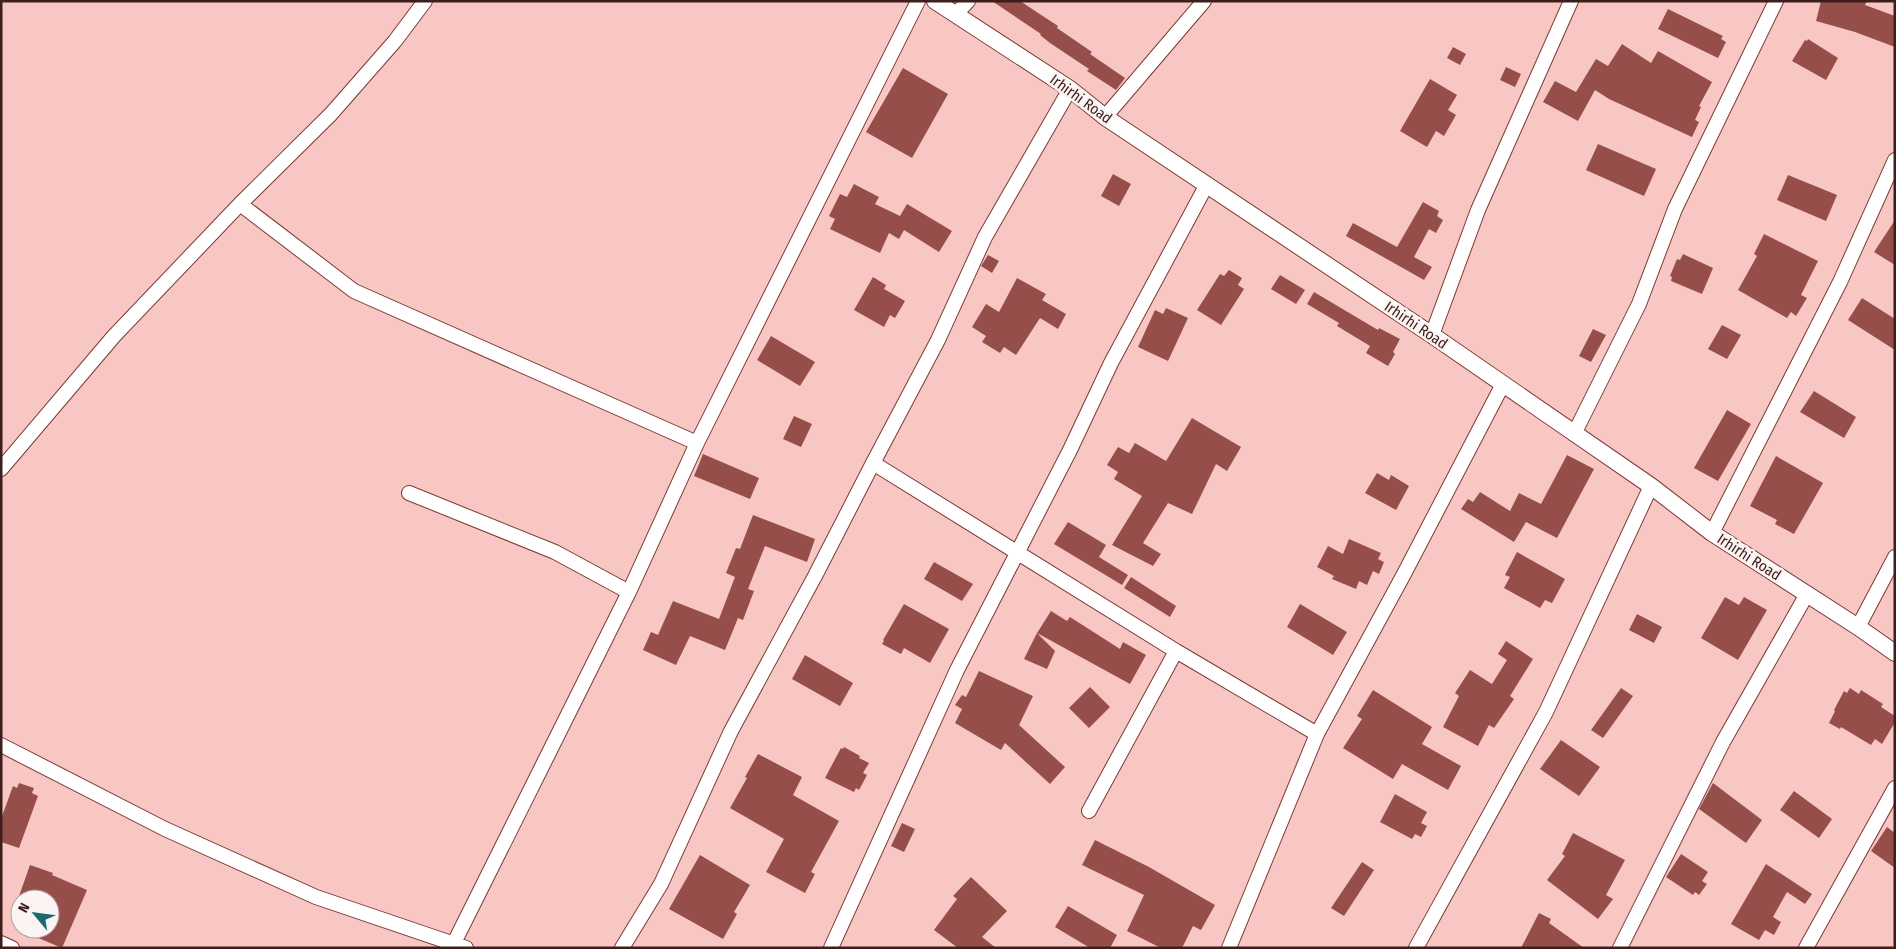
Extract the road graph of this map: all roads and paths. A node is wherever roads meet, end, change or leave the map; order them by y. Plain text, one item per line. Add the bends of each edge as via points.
1 (425, 1) edge
2 (918, 1) edge
3 (935, 1) edge
4 (968, 1) edge
5 (1204, 1) edge
6 (1571, 1) edge
7 (1776, 1) edge
8 (956, 14) junction
9 (1070, 89) junction
10 (1105, 117) junction
11 (1895, 160) edge
12 (1206, 186) junction
13 (240, 204) junction
14 (1432, 335) junction
15 (1503, 384) junction
16 (1574, 434) junction
17 (697, 443) junction
18 (873, 462) junction
19 (1, 469) edge
20 (1651, 486) junction
21 (409, 493) dead end
22 (1712, 533) junction
23 (1017, 554) junction
24 (1895, 557) edge
25 (629, 592) junction
26 (1807, 594) junction
27 (1858, 627) junction
28 (1176, 651) junction
29 (1895, 653) edge
30 (1316, 734) junction
31 (1, 744) edge
32 (1895, 788) edge
33 (1088, 811) dead end
34 (1, 943) edge
35 (460, 946) edge
36 (12, 948) edge
37 (622, 948) edge
38 (831, 948) edge
39 (1229, 948) edge
40 (1416, 948) edge
41 (1620, 948) edge
42 (1806, 948) edge

1 - 13 street via 395,41 331,114
2 - 17 street
3 - 8 street, Irhirhi Road
4 - 8 street
5 - 10 street
6 - 14 street via 1478,210
7 - 16 street via 1675,209 1639,304
8 - 9 street, Irhirhi Road
9 - 10 street, Irhirhi Road
9 - 18 street via 985,237 938,340
10 - 12 street, Irhirhi Road
11 - 22 street via 1840,282
12 - 14 street, Irhirhi Road
12 - 23 street via 1111,363
13 - 17 street via 354,291
13 - 19 street via 114,336
14 - 15 street, Irhirhi Road
15 - 16 street, Irhirhi Road
15 - 30 street
16 - 20 street, Irhirhi Road
17 - 25 street
18 - 23 street
18 - 37 street via 731,731 661,884
20 - 22 street, Irhirhi Road
20 - 40 street via 1546,712
21 - 25 street via 555,552
22 - 26 street, Irhirhi Road
23 - 28 street
23 - 38 street via 957,670
24 - 27 street
25 - 35 street
26 - 27 street, Irhirhi Road
26 - 41 street via 1723,742
27 - 29 street, Irhirhi Road
28 - 30 street
28 - 33 street
30 - 39 street
31 - 35 street via 165,829 316,897
32 - 42 street
34 - 36 street

